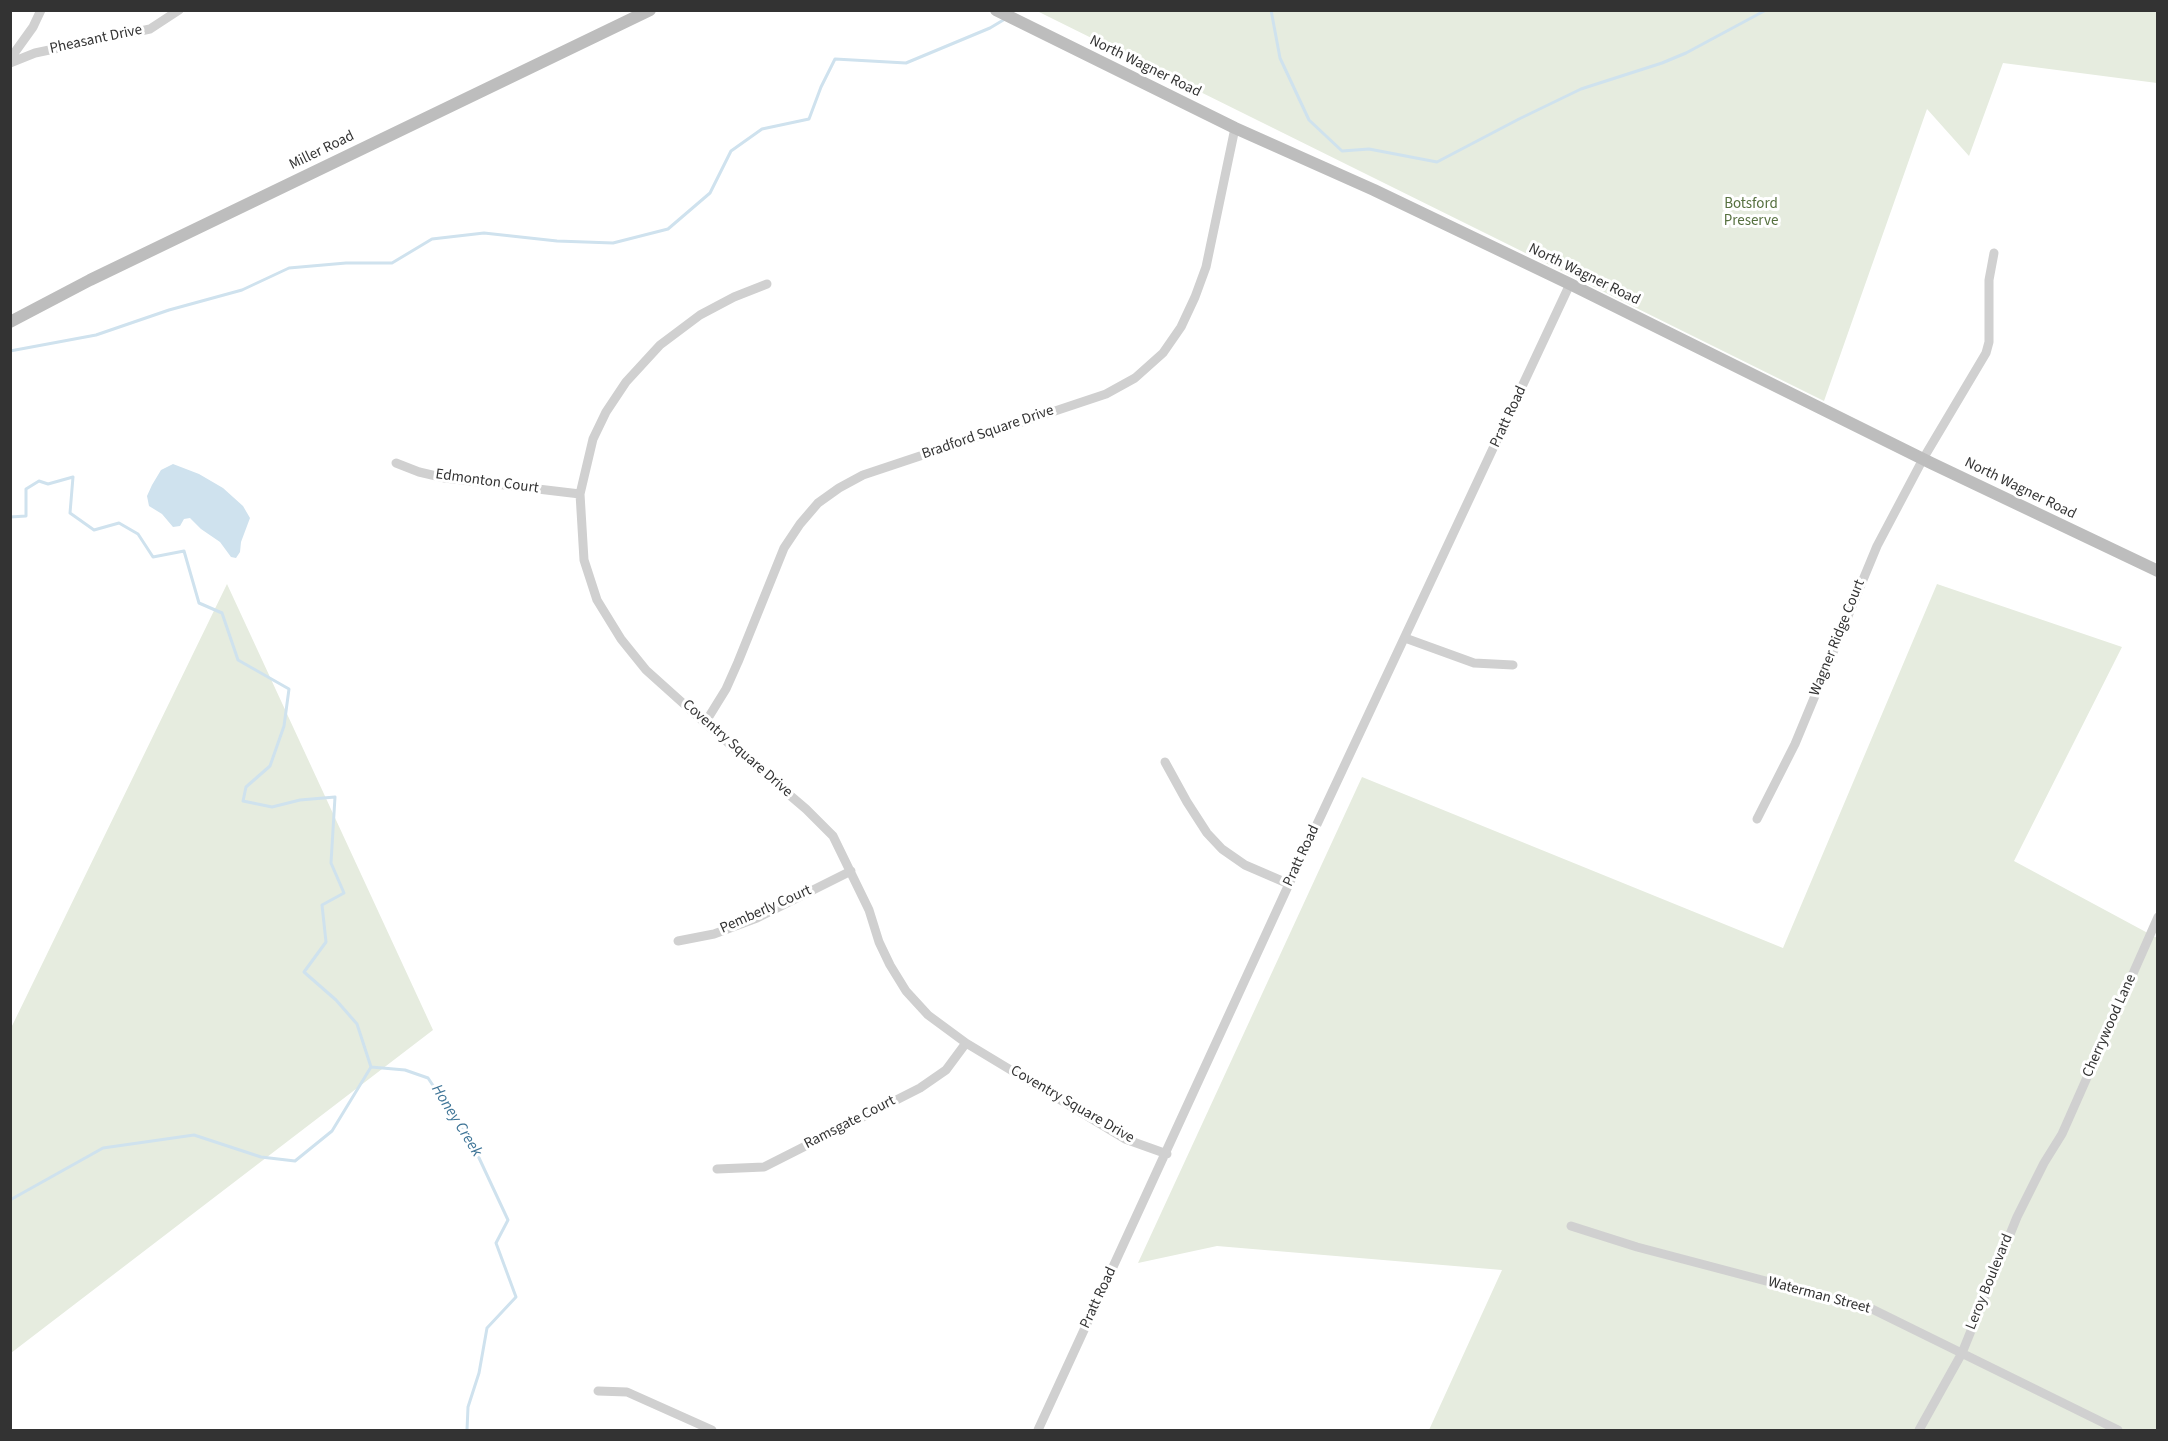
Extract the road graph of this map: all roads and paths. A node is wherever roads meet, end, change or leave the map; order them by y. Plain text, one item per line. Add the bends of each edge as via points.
1 (40, 10) edge
2 (179, 10) edge
3 (650, 10) edge
4 (998, 12) edge
5 (10, 61) edge
6 (1235, 128) junction
7 (1994, 253) dead end
8 (767, 284) dead end
9 (1570, 284) junction
10 (10, 322) edge
11 (1923, 459) junction
12 (396, 463) dead end
13 (580, 494) junction
14 (2157, 571) edge
15 (1405, 638) junction
16 (1514, 665) dead end
17 (705, 723) junction
18 (1165, 762) dead end
19 (1757, 819) dead end
20 (851, 871) junction
21 (1289, 884) junction
22 (2157, 917) edge
23 (678, 941) dead end
24 (966, 1043) junction
25 (2062, 1134) joint
26 (1167, 1154) junction
27 (717, 1169) dead end
28 (1570, 1226) dead end
29 (1962, 1353) junction
30 (598, 1391) dead end
31 (711, 1431) edge
32 (1038, 1431) edge
33 (1919, 1431) edge
34 (2118, 1431) edge

1 - 5 street
2 - 5 street, Pheasant Drive via 150,29
3 - 10 main road, Miller Road
4 - 6 main road, North Wagner Road
6 - 9 main road, North Wagner Road
6 - 17 street, Bradford Square Drive via 1206,267 1181,327 1163,354 1135,378 1106,394 863,475 818,503 784,548 738,662
7 - 11 street, Wagner Ridge Court via 1986,353
8 - 13 street, Coventry Square Drive via 700,315 660,345 626,382 593,439
9 - 11 main road, North Wagner Road
9 - 15 street, Pratt Road
11 - 14 main road, North Wagner Road
11 - 19 street, Wagner Ridge Court via 1876,546 1795,744
12 - 13 street, Edmonton Court via 445,478
13 - 17 street, Coventry Square Drive via 584,560 597,600 646,670
15 - 16 street via 1474,663
15 - 21 street, Pratt Road
17 - 20 street, Coventry Square Drive via 833,836
18 - 21 street via 1187,802 1222,849 1245,866
20 - 23 street, Pemberly Court via 757,918 714,934
20 - 24 street, Coventry Square Drive via 879,942 906,991 928,1015
21 - 26 street, Pratt Road
22 - 25 street, Cherrywood Lane
24 - 26 street, Coventry Square Drive via 1125,1139
24 - 27 street, Ramsgate Court via 946,1070 920,1088 764,1167
25 - 29 street, Leroy Boulevard via 2017,1217
26 - 32 street, Pratt Road
28 - 29 street, Waterman Street via 1872,1309
29 - 33 street, Leroy Boulevard
29 - 34 street, Waterman Street
30 - 31 street via 627,1392

